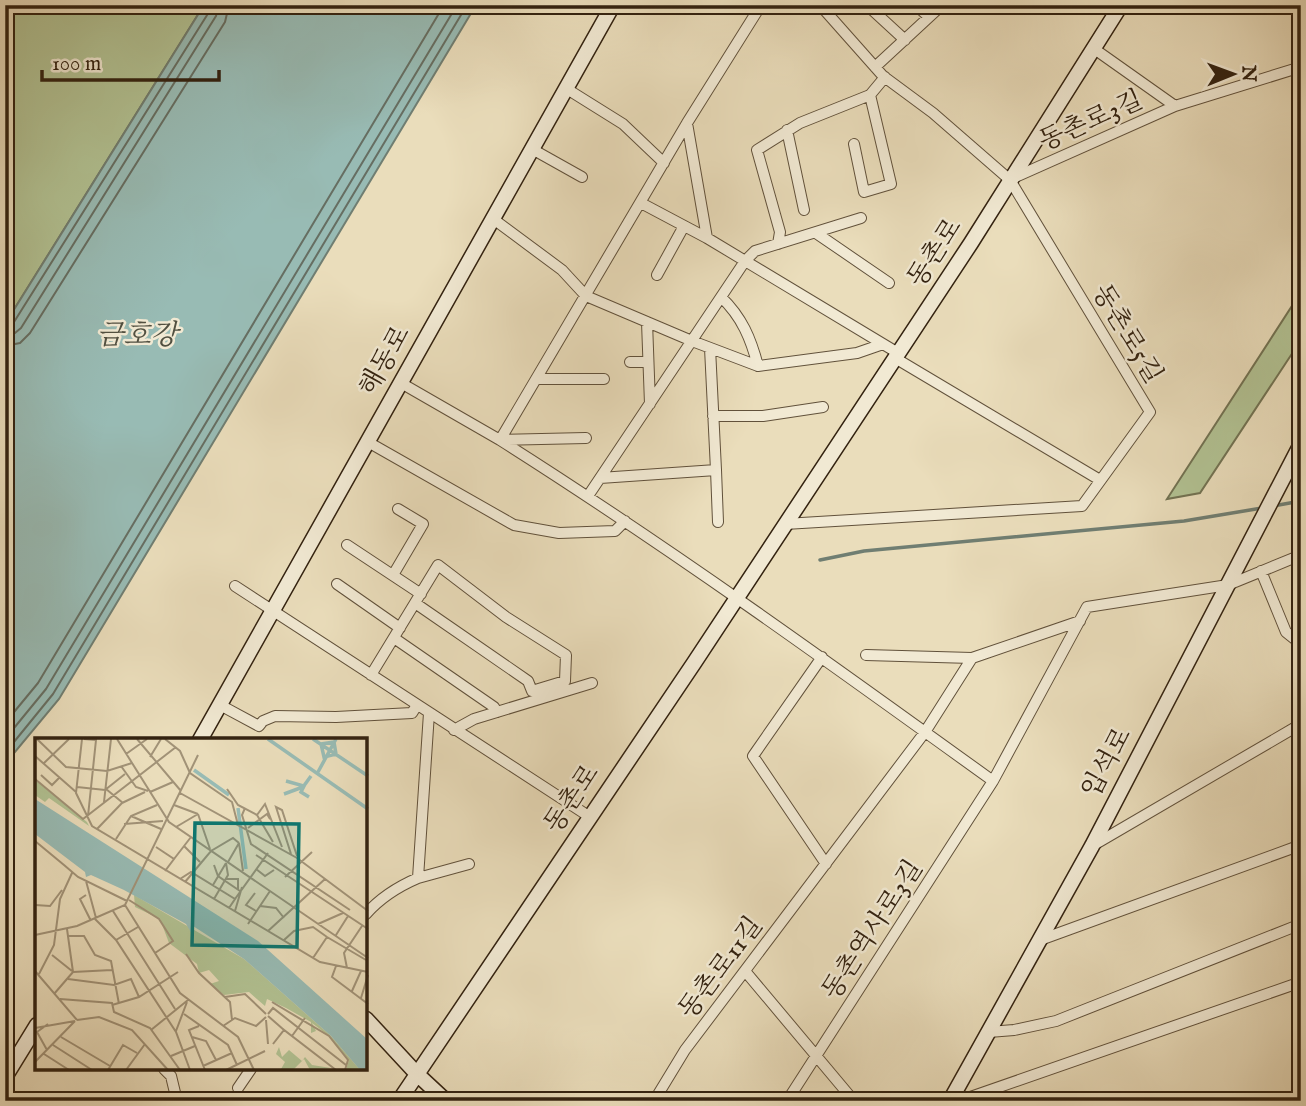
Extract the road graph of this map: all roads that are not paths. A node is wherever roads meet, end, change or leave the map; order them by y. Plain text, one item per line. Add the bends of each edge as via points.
1 (614, 5) edge
2 (761, 5) edge
3 (820, 5) edge
4 (867, 5) edge
5 (916, 5) edge
6 (942, 5) edge
7 (1121, 5) edge
8 (929, 17) junction
9 (905, 40) junction
10 (1093, 48) junction
11 (875, 67) junction
12 (1301, 67) edge
13 (884, 77) junction
14 (567, 89) junction
15 (870, 95) junction
16 (1175, 106) junction
17 (687, 123) junction
18 (787, 130) junction
19 (854, 144) dead end
20 (532, 149) junction
21 (664, 163) junction
22 (582, 177) dead end
23 (1010, 180) junction
24 (641, 203) junction
25 (804, 210) dead end
26 (492, 218) junction
27 (861, 218) dead end
28 (684, 226) junction
29 (816, 233) junction
30 (707, 238) junction
31 (778, 244) junction
32 (745, 261) junction
33 (657, 275) dead end
34 (889, 283) dead end
35 (586, 296) junction
36 (721, 298) junction
37 (647, 322) junction
38 (692, 341) junction
39 (883, 344) junction
40 (710, 348) junction
41 (896, 356) junction
42 (630, 362) dead end
43 (648, 362) junction
44 (758, 366) junction
45 (536, 379) junction
46 (604, 379) dead end
47 (401, 383) junction
48 (649, 404) junction
49 (823, 407) dead end
50 (713, 416) junction
51 (586, 438) dead end
52 (500, 440) junction
53 (368, 442) junction
54 (1301, 444) edge
55 (1295, 464) edge
56 (716, 470) junction
57 (600, 478) junction
58 (1100, 480) junction
59 (588, 496) junction
60 (398, 509) dead end
61 (625, 521) junction
62 (718, 522) dead end
63 (785, 524) junction
64 (347, 545) dead end
65 (1301, 555) edge
66 (1261, 571) junction
67 (393, 575) junction
68 (337, 584) dead end
69 (1228, 585) junction
70 (235, 586) dead end
71 (737, 597) junction
72 (418, 598) junction
73 (272, 612) junction
74 (1080, 621) junction
75 (397, 633) junction
76 (1301, 644) edge
77 (866, 655) dead end
78 (822, 657) junction
79 (972, 658) junction
80 (371, 676) junction
81 (592, 683) dead end
82 (220, 705) junction
83 (417, 705) junction
84 (497, 712) junction
85 (429, 713) junction
86 (1301, 724) edge
87 (454, 730) junction
88 (925, 732) junction
89 (201, 738) edge
90 (993, 780) junction
91 (590, 817) junction
92 (1301, 845) edge
93 (1092, 846) junction
94 (826, 863) junction
95 (469, 864) dead end
96 (418, 878) junction
97 (368, 912) edge
98 (1301, 924) edge
99 (1039, 940) junction
100 (745, 971) junction
101 (1301, 982) edge
102 (368, 1021) edge
103 (35, 1028) edge
104 (989, 1032) junction
105 (817, 1056) junction
106 (166, 1071) edge
107 (250, 1071) edge
108 (417, 1074) junction
109 (5, 1077) edge
110 (239, 1088) dead end
111 (177, 1101) edge
112 (399, 1101) edge
113 (446, 1101) edge
114 (654, 1101) edge
115 (787, 1101) edge
116 (854, 1101) edge
117 (950, 1101) edge
118 (959, 1101) edge

1 - 14 street, 해동로
2 - 17 street
3 - 11 street
4 - 9 street
5 - 8 street
6 - 8 street
7 - 10 street, 동촌로
8 - 9 street
9 - 11 street
10 - 16 street, 동촌로3길
10 - 23 street, 동촌로
11 - 13 street
12 - 16 street
13 - 15 street
13 - 23 street
14 - 20 street, 해동로
14 - 21 street via 624,124
15 - 18 street
15 - 19 street via 891,184 864,192
16 - 23 street, 동촌로3길
17 - 21 street
17 - 30 street
18 - 25 street
18 - 31 street via 757,150 780,232
20 - 22 street
20 - 26 street, 해동로
21 - 24 street
23 - 41 street, 동촌로
23 - 58 street, 동촌로5길 via 1150,412
24 - 28 street
24 - 35 street
26 - 35 street via 562,270
26 - 47 street, 해동로
27 - 29 street
28 - 30 street
28 - 33 street
29 - 31 street
29 - 34 street
30 - 32 street
31 - 32 street via 755,251
32 - 36 street
32 - 39 street
35 - 37 street
35 - 45 street
36 - 38 street
36 - 44 street via 750,338
37 - 38 street
37 - 43 street
38 - 40 street
38 - 48 street
39 - 41 street
39 - 44 street via 857,353
40 - 44 street
40 - 50 street
41 - 58 street
41 - 63 street, 동촌로
42 - 43 street
43 - 48 street
45 - 46 street
45 - 52 street
47 - 52 street
47 - 53 street, 해동로
48 - 57 street
49 - 50 street via 763,416
50 - 56 street
51 - 52 street
52 - 59 street
53 - 61 street via 514,525 592,533 615,531
53 - 73 street, 해동로
54 - 55 street, 입석로
55 - 69 street, 입석로
56 - 57 street
56 - 62 street
57 - 59 street
58 - 63 street via 1082,506
59 - 61 street
60 - 67 street via 423,524
61 - 71 street
63 - 71 street, 동촌로
64 - 67 street
65 - 66 street
66 - 69 street
66 - 76 street via 1286,632
67 - 72 street
68 - 75 street
69 - 74 street, 동촌역사로3길 via 1087,607
69 - 93 street, 입석로
70 - 73 street
71 - 78 street
71 - 91 street, 동촌로
72 - 72 street via 528,681 532,691 565,681 566,655 438,565
72 - 75 street
73 - 80 street
73 - 82 street, 해동로
74 - 79 street
74 - 90 street, 동촌역사로3길
75 - 80 street
75 - 84 street
77 - 79 street
78 - 88 street
78 - 94 street via 753,756
79 - 88 street, 동촌로11길
80 - 83 street
81 - 84 street
82 - 83 street via 259,726 275,716 412,713
82 - 89 street, 해동로
83 - 85 street
84 - 87 street
85 - 87 street
85 - 96 street
86 - 93 street
87 - 91 street
88 - 90 street
88 - 94 street, 동촌로11길
90 - 105 street, 동촌역사로3길
91 - 108 street, 동촌로
92 - 99 street
93 - 99 street, 입석로
94 - 100 street, 동촌로11길
95 - 96 street
96 - 97 street via 389,893
98 - 104 street via 1056,1021
99 - 104 street, 입석로
100 - 105 street
100 - 114 street, 동촌로11길 via 685,1050
101 - 118 street
102 - 108 street
103 - 109 street
104 - 117 street, 입석로
105 - 115 street, 동촌역사로3길
105 - 116 street
106 - 111 street
107 - 110 street
108 - 112 street, 동촌로
108 - 113 street

